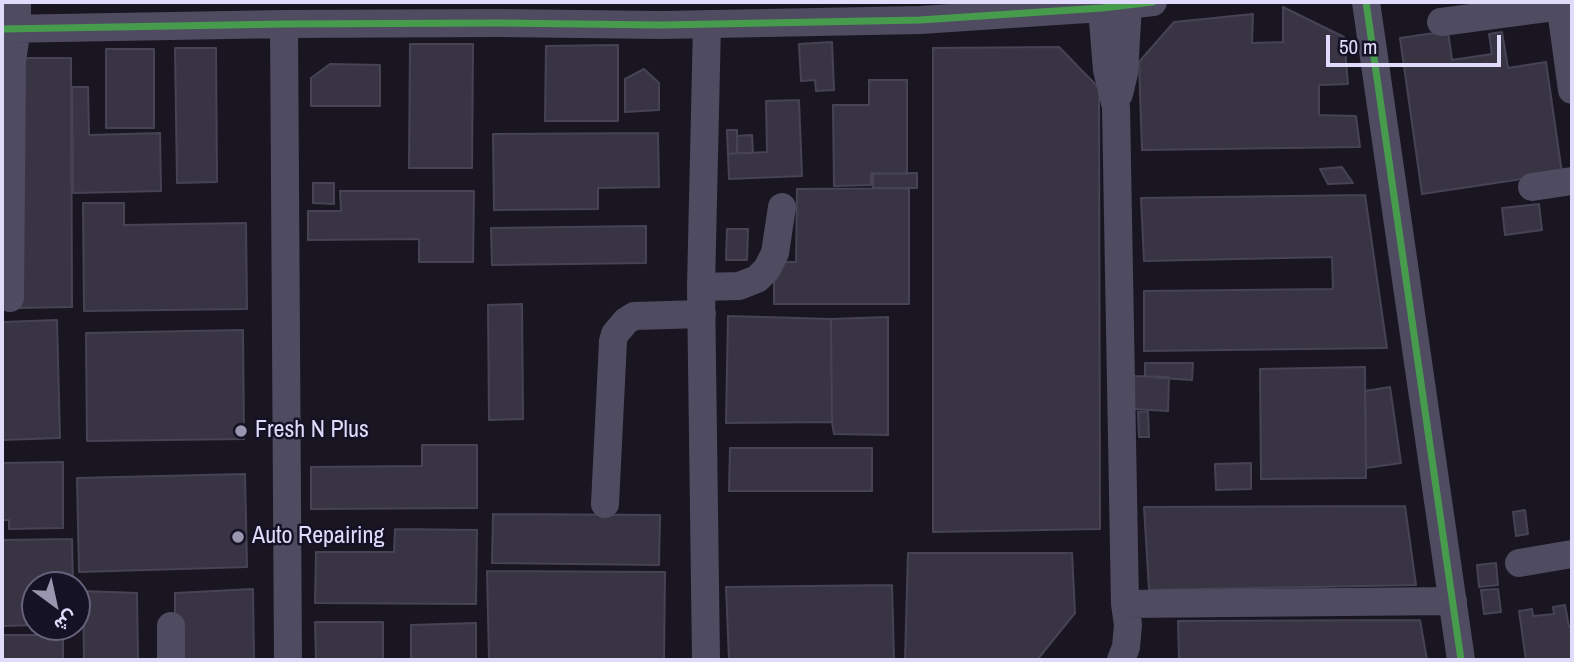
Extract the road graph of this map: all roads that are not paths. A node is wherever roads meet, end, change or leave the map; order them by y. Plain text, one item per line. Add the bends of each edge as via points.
1 (1366, 2) edge
2 (1561, 4) edge
3 (1128, 5) edge
4 (1048, 7) edge
5 (1473, 10) edge
6 (498, 12) edge
7 (662, 13) edge
8 (12, 20) edge
9 (1441, 22) dead end
10 (707, 23) junction
11 (284, 24) junction
12 (1572, 90) edge
13 (1572, 181) edge
14 (1532, 187) dead end
15 (782, 207) dead end
16 (10, 298) dead end
17 (701, 300) junction
18 (606, 504) dead end
19 (1572, 554) edge
20 (1520, 563) dead end
21 (1454, 601) junction
22 (1125, 604) junction
23 (171, 626) dead end
24 (171, 660) edge
25 (288, 660) edge
26 (706, 660) edge
27 (1104, 660) edge
28 (1121, 660) edge
29 (1461, 660) edge

1 - 21 street
2 - 5 street
2 - 12 street
3 - 4 street
3 - 22 street via 1106,60 1116,107
4 - 10 street via 920,20
5 - 9 street
6 - 7 street
6 - 11 street
7 - 10 street
8 - 11 street
8 - 16 street
10 - 17 street
11 - 25 street
13 - 14 street
15 - 17 street via 775,253 767,269 757,279
17 - 18 street via 634,316 615,334
17 - 26 street
19 - 20 street
21 - 22 street
21 - 29 street
22 - 27 street
22 - 28 street via 1128,625
23 - 24 street

